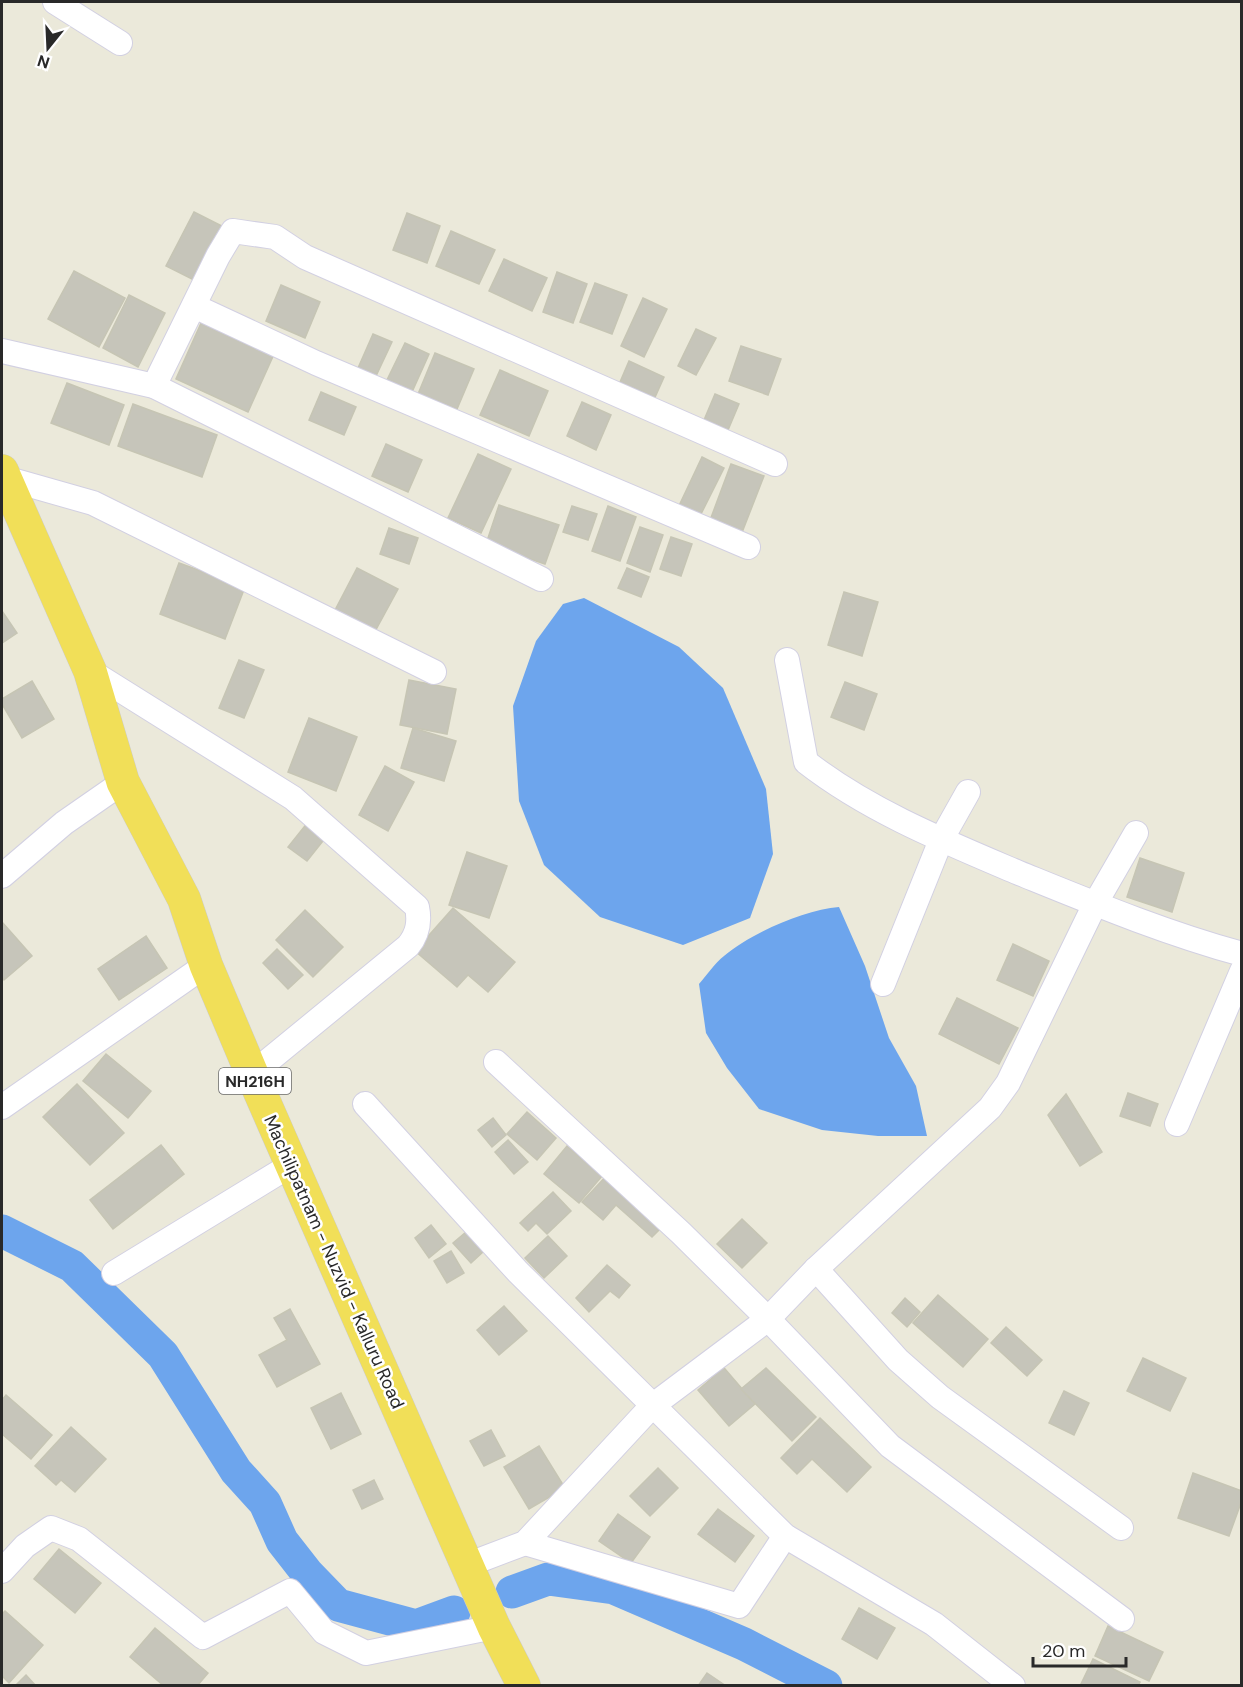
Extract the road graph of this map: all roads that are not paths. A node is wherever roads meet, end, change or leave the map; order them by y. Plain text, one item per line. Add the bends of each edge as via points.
1 (56, 2) edge
2 (120, 43) dead end
3 (194, 306) junction
4 (2, 351) edge
5 (154, 386) junction
6 (775, 464) dead end
7 (3, 474) edge
8 (748, 547) dead end
9 (541, 579) dead end
10 (787, 660) dead end
11 (90, 671) junction
12 (434, 672) dead end
13 (123, 782) junction
14 (968, 792) dead end
15 (1136, 833) dead end
16 (941, 840) junction
17 (2, 876) edge
18 (1095, 904) junction
19 (1242, 954) edge
20 (206, 964) junction
21 (1242, 971) edge
22 (883, 984) dead end
23 (496, 1062) dead end
24 (252, 1074) junction
25 (365, 1104) dead end
26 (2, 1107) edge
27 (1177, 1124) dead end
28 (291, 1165) junction
29 (816, 1269) junction
30 (114, 1273) dead end
31 (768, 1318) junction
32 (652, 1406) junction
33 (1121, 1528) dead end
34 (785, 1536) junction
35 (525, 1543) junction
36 (467, 1565) junction
37 (2, 1571) edge
38 (1122, 1619) dead end
39 (494, 1627) junction
40 (524, 1686) edge
41 (1013, 1686) edge

1 - 2 street
3 - 5 street
3 - 6 street via 233,231 275,237 305,256
3 - 8 street via 315,363
4 - 5 street
5 - 9 street
7 - 11 highway, Machilipatnam - Nuzvid - Kalluru Road / NH216H
7 - 12 street via 93,503
10 - 16 street via 806,762 838,787
11 - 13 highway, Machilipatnam - Nuzvid - Kalluru Road / NH216H
11 - 24 street via 293,798 417,907 420,918 408,946
13 - 17 street via 64,823
13 - 20 highway, Machilipatnam - Nuzvid - Kalluru Road / NH216H via 184,899
14 - 16 street
15 - 18 street
16 - 18 street
16 - 22 street
18 - 19 street via 1180,937
18 - 29 street via 1008,1083 990,1108
20 - 24 highway, Machilipatnam - Nuzvid - Kalluru Road / NH216H
20 - 26 street
21 - 27 street
23 - 31 street
24 - 28 highway, Machilipatnam - Nuzvid - Kalluru Road / NH216H
25 - 32 street via 518,1272
28 - 30 street
28 - 36 highway, Machilipatnam - Nuzvid - Kalluru Road / NH216H
29 - 31 street
29 - 33 street via 898,1360 940,1396
31 - 32 street
31 - 38 street via 891,1446
32 - 34 street
32 - 35 street
34 - 35 street via 740,1606
34 - 41 street via 933,1624
35 - 36 street
36 - 39 highway, Machilipatnam - Nuzvid - Kalluru Road / NH216H
37 - 39 street via 25,1546 51,1528 80,1539 203,1637 290,1591 324,1632 366,1653
39 - 40 highway, Machilipatnam - Nuzvid - Kalluru Road / NH216H

